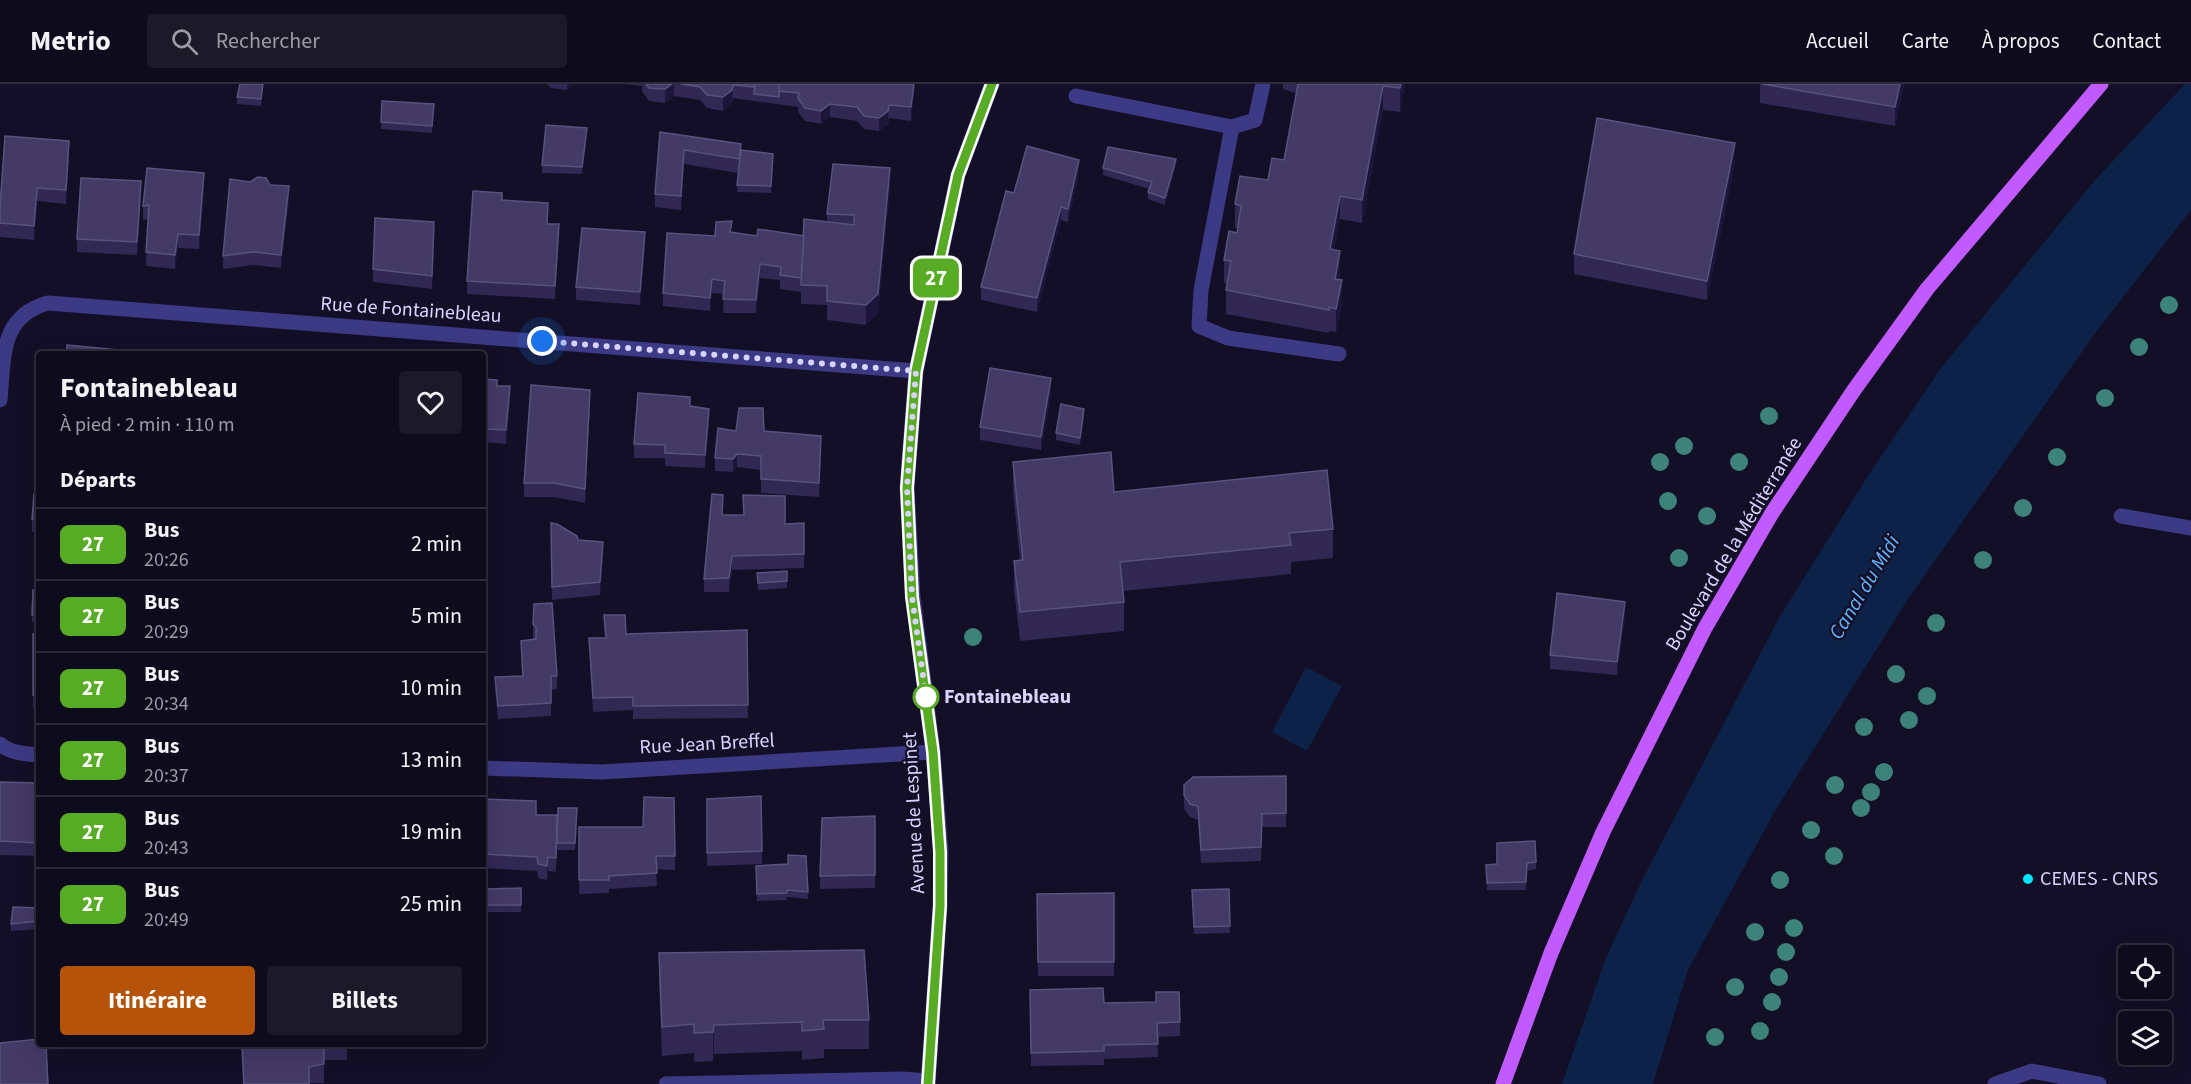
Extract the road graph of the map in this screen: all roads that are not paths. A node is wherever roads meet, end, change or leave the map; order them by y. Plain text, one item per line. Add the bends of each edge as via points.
1 (992, 84) edge
2 (1263, 84) edge
3 (2101, 84) edge
4 (1076, 96) dead end
5 (1232, 128) junction
6 (1339, 354) dead end
7 (916, 371) junction
8 (0, 400) edge
9 (2121, 516) dead end
10 (2191, 528) edge
11 (0, 744) edge
12 (933, 752) junction
13 (36, 755) edge
14 (486, 768) edge
15 (928, 1082) edge
16 (666, 1084) edge
17 (1503, 1084) edge
18 (1995, 1084) edge
19 (2099, 1084) edge

1 - 7 street, Avenue de Lespinet via 958,175
2 - 5 street via 1255,120
3 - 17 main road, Boulevard de la Méditerranée via 1928,290 1854,390 1772,513 1705,628 1603,832 1551,953
4 - 5 street
5 - 6 street via 1201,290 1199,326 1228,338
7 - 8 street, Rue de Fontainebleau via 48,303 32,307 16,319 7,333
7 - 12 street, Avenue de Lespinet via 907,488 912,597
9 - 10 street
11 - 13 street
12 - 14 street, Rue Jean Breffel via 602,772
12 - 15 street, Avenue de Lespinet via 940,906
15 - 16 street via 902,1079
18 - 19 street via 2032,1071

